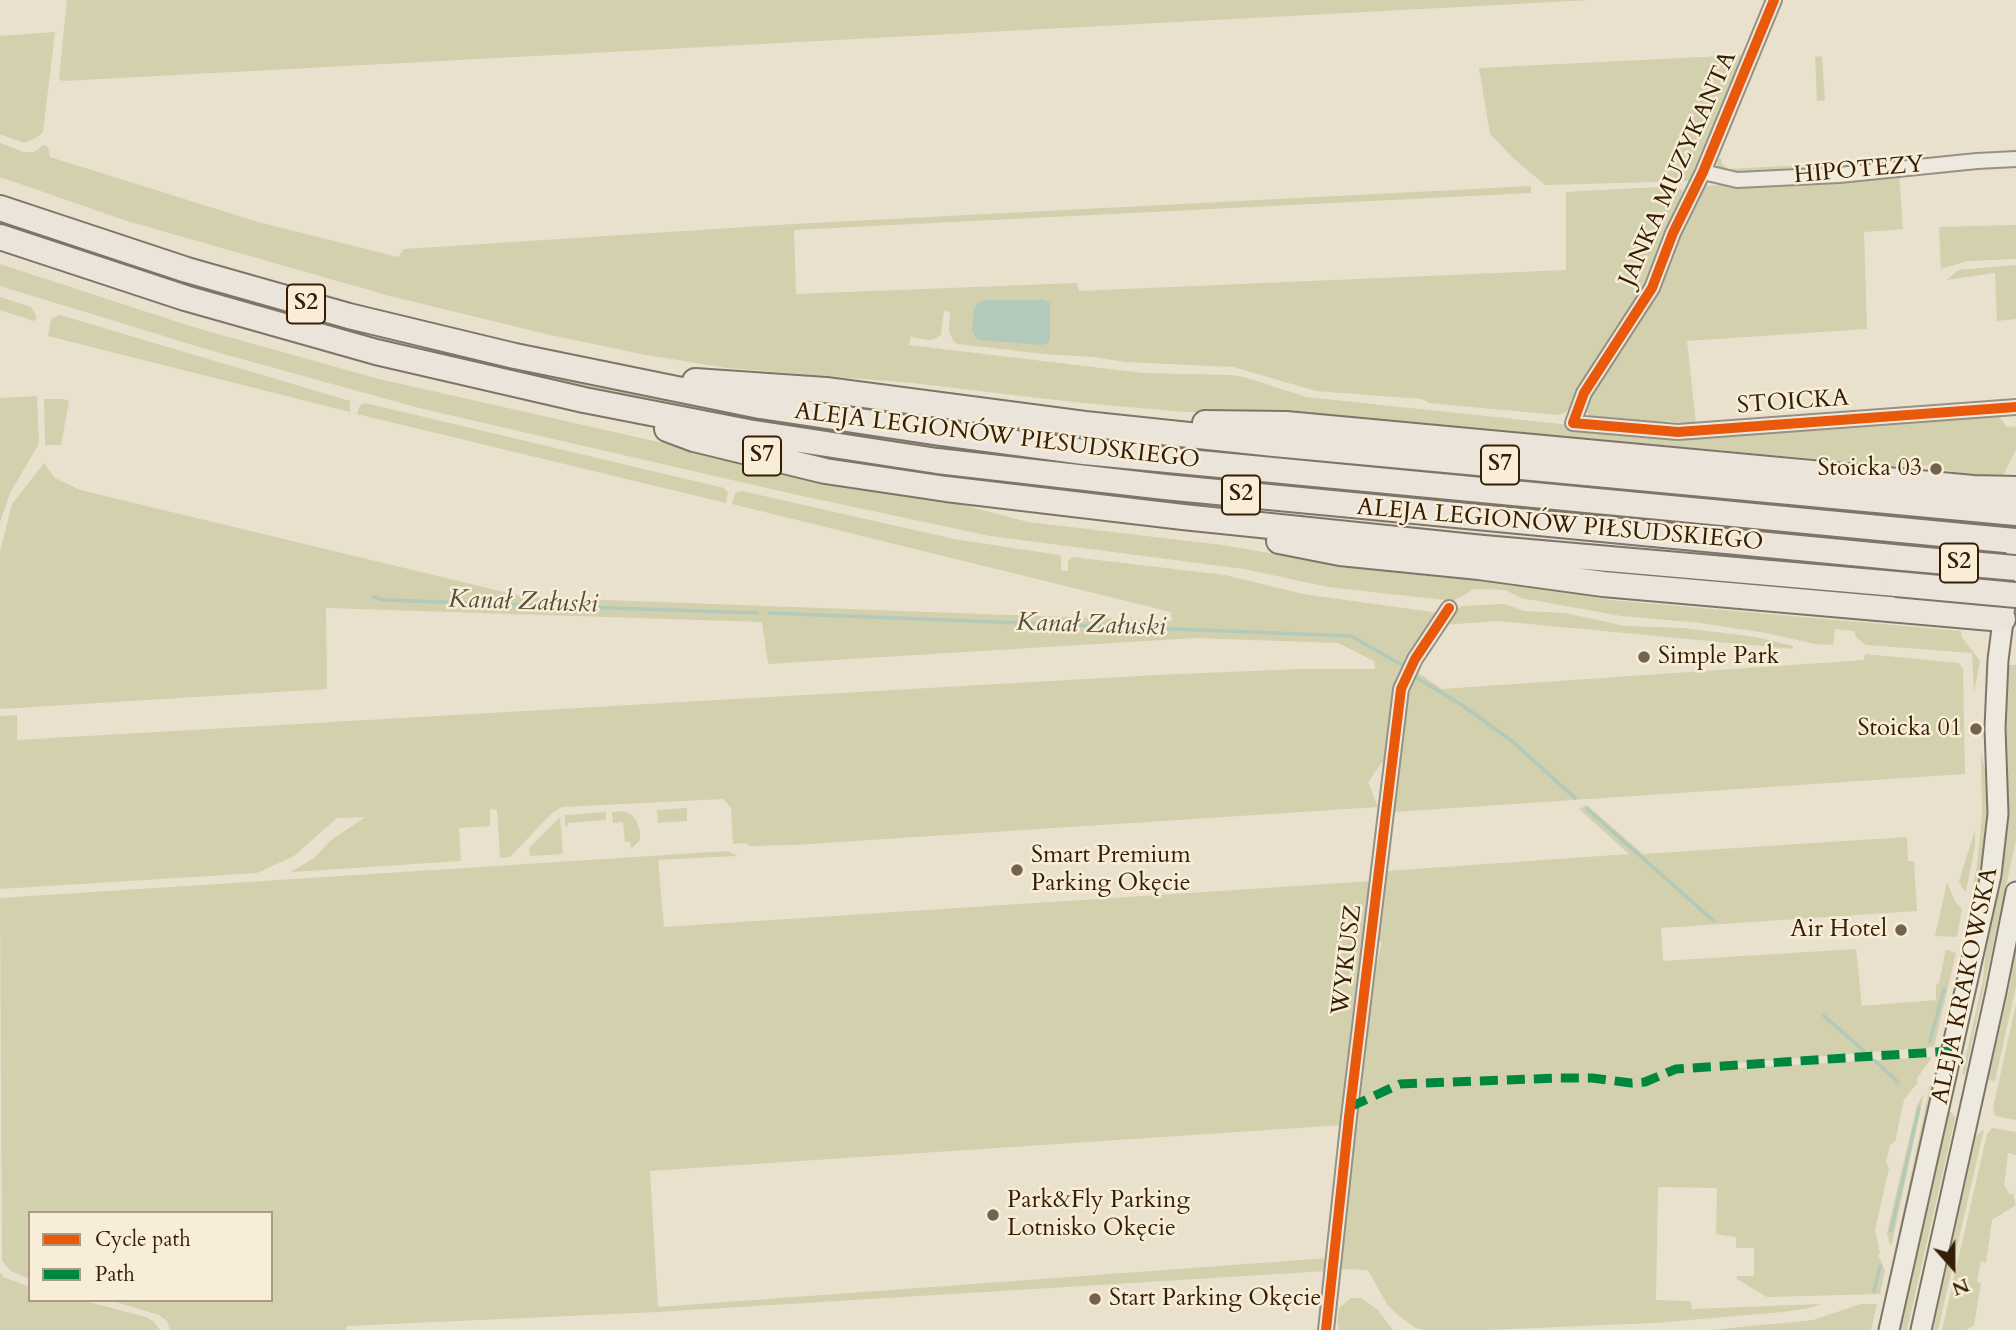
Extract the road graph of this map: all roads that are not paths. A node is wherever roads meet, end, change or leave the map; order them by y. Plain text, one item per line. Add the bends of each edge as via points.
1 (1774, 0) edge
2 (2016, 159) edge
3 (1703, 172) junction
4 (0, 208) edge
5 (0, 237) edge
6 (618, 378) junction
7 (584, 400) junction
8 (2016, 407) edge
9 (1573, 423) joint
10 (1085, 424) junction
11 (2016, 489) edge
12 (2016, 513) edge
13 (1183, 517) junction
14 (2016, 541) edge
15 (2016, 554) edge
16 (2016, 568) edge
17 (2016, 595) edge
18 (1449, 608) dead end
19 (2009, 620) edge
20 (2016, 892) edge
21 (1326, 1330) edge
22 (1889, 1330) edge
23 (1921, 1330) edge

1 - 3 street, JANKA MUZYKANTA
2 - 3 street, HIPOTEZY via 1751,179
3 - 9 street, JANKA MUZYKANTA via 1652,288 1584,393
4 - 6 highway, ALEJA LEGIONÓW PIŁSUDSKIEGO / S2 via 265,293
5 - 7 highway, ALEJA LEGIONÓW PIŁSUDSKIEGO / S2 via 185,298 376,352
6 - 10 highway, S7 via 826,390
6 - 14 highway, ALEJA LEGIONÓW PIŁSUDSKIEGO / S2 via 850,421 1084,452
7 - 13 highway, S7 via 694,439 825,471
7 - 16 highway, ALEJA LEGIONÓW PIŁSUDSKIEGO / S2, bridge via 748,432 937,461
8 - 9 street, STOICKA via 1678,432
10 - 11 highway via 1286,424
10 - 12 highway, S7
13 - 17 highway, S7, bridge
13 - 19 highway via 1340,553 1603,584
15 - 19 main road, ALEJA KRAKOWSKA
18 - 21 street, WYKUSZ via 1401,689
19 - 22 main road, ALEJA KRAKOWSKA via 1996,703 1998,814 1991,875
20 - 23 main road, ALEJA KRAKOWSKA

